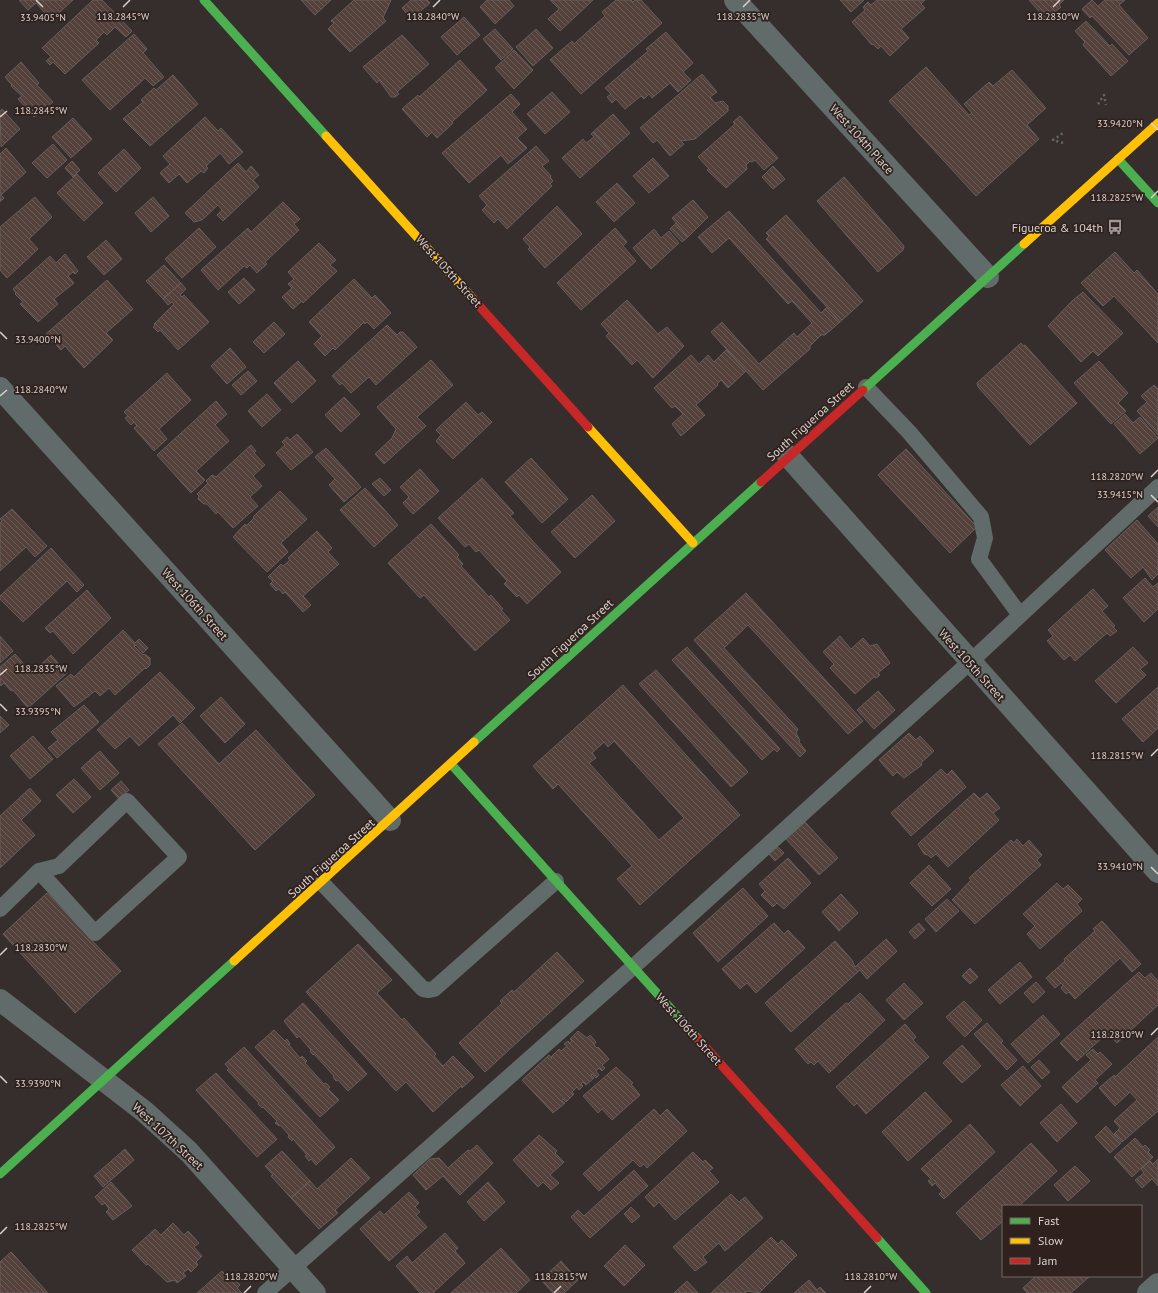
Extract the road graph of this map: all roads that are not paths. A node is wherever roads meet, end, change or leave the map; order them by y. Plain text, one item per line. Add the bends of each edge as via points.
1 (204, 0) edge
2 (736, 0) edge
3 (1158, 123) edge
4 (1118, 159) junction
5 (1158, 203) edge
6 (988, 277) junction
7 (866, 387) junction
8 (0, 388) edge
9 (788, 456) junction
10 (1158, 487) edge
11 (693, 542) junction
12 (1020, 615) junction
13 (970, 662) junction
14 (451, 764) junction
15 (390, 820) junction
16 (39, 871) junction
17 (1158, 872) edge
18 (556, 881) junction
19 (322, 883) junction
20 (0, 910) edge
21 (633, 967) junction
22 (0, 1000) edge
23 (103, 1080) junction
24 (0, 1174) edge
25 (292, 1267) junction
26 (1158, 1284) edge
27 (265, 1293) edge
28 (316, 1293) edge
29 (926, 1293) edge
30 (1148, 1293) edge

1 - 11 main road, West 105th Street
2 - 6 street, West 104th Place
3 - 4 main road, South Figueroa Street
4 - 5 main road
4 - 6 main road, South Figueroa Street
6 - 7 main road, South Figueroa Street
7 - 9 main road, South Figueroa Street
7 - 12 lane via 909,432 981,518 985,538 979,559
8 - 15 street, West 106th Street
9 - 11 main road, South Figueroa Street
9 - 13 street, West 105th Street
10 - 12 lane
11 - 14 main road, South Figueroa Street
12 - 13 lane
13 - 17 street, West 105th Street
13 - 21 lane
14 - 15 main road, South Figueroa Street
14 - 18 main road, West 106th Street
15 - 19 main road, South Figueroa Street
16 - 16 lane via 59,866 127,801 179,857 96,933
16 - 20 lane
18 - 19 lane via 434,989 429,990 423,989
18 - 21 main road, West 106th Street
19 - 23 main road, South Figueroa Street
21 - 25 lane
21 - 29 main road, West 106th Street
22 - 23 street, West 107th Street
23 - 24 main road, South Figueroa Street
23 - 25 street, West 107th Street via 145,1112 188,1152
25 - 27 lane
25 - 28 street, West 107th Street
26 - 30 street

